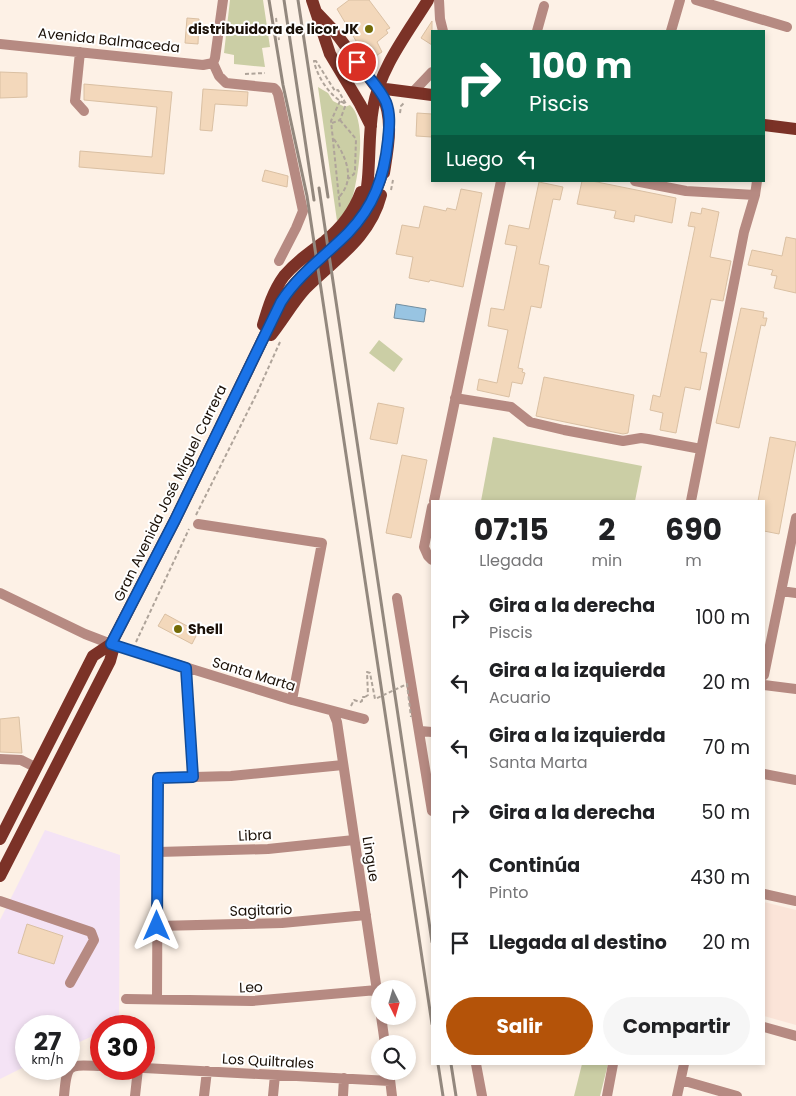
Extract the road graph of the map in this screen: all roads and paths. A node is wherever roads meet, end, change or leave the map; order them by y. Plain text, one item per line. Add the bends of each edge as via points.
1 (223, 0) edge
2 (312, 0) edge
3 (428, 0) edge
4 (439, 0) edge
5 (680, 0) edge
6 (696, 0) edge
7 (544, 6) dead end
8 (317, 13) junction
9 (276, 18) dead end
10 (787, 27) dead end
11 (443, 30) edge
12 (537, 30) edge
13 (671, 30) edge
14 (280, 40) dead end
15 (0, 44) edge
16 (80, 52) junction
17 (213, 63) junction
18 (265, 73) dead end
19 (431, 73) edge
20 (238, 75) dead end
21 (378, 88) junction
22 (412, 93) junction
23 (431, 95) edge
24 (340, 102) junction
25 (346, 104) junction
26 (84, 111) dead end
27 (340, 120) junction
28 (331, 124) junction
29 (371, 126) junction
30 (765, 128) edge
31 (796, 129) edge
32 (332, 137) junction
33 (386, 165) junction
34 (369, 166) junction
35 (348, 179) junction
36 (501, 182) edge
37 (640, 182) edge
38 (756, 182) edge
39 (755, 195) junction
40 (339, 198) junction
41 (341, 215) dead end
42 (360, 218) junction
43 (279, 261) dead end
44 (281, 341) dead end
45 (254, 355) junction
46 (456, 398) junction
47 (701, 448) junction
48 (434, 500) edge
49 (691, 500) edge
50 (431, 512) edge
51 (796, 518) edge
52 (195, 521) junction
53 (431, 559) edge
54 (781, 591) junction
55 (0, 593) edge
56 (796, 593) edge
57 (397, 598) dead end
58 (111, 644) junction
59 (132, 650) junction
60 (186, 668) junction
61 (765, 670) edge
62 (765, 685) edge
63 (796, 689) edge
64 (365, 697) dead end
65 (292, 700) junction
66 (333, 712) junction
67 (410, 718) dead end
68 (364, 719) dead end
69 (420, 731) junction
70 (431, 732) edge
71 (0, 760) edge
72 (343, 765) junction
73 (35, 767) junction
74 (765, 774) edge
75 (193, 777) junction
76 (796, 780) edge
77 (431, 804) edge
78 (0, 839) edge
79 (354, 840) junction
80 (158, 852) junction
81 (0, 876) edge
82 (765, 894) edge
83 (0, 901) edge
84 (796, 901) edge
85 (366, 915) junction
86 (157, 926) junction
87 (376, 980) edge
88 (70, 984) dead end
89 (371, 991) edge
90 (126, 998) dead end
91 (157, 999) junction
92 (765, 1027) edge
93 (796, 1036) edge
94 (476, 1065) edge
95 (613, 1065) edge
96 (684, 1065) edge
97 (90, 1066) edge
98 (155, 1069) edge
99 (207, 1071) junction
100 (275, 1075) junction
101 (371, 1077) edge
102 (344, 1078) junction
103 (137, 1080) edge
104 (390, 1080) edge
105 (681, 1080) junction
106 (64, 1096) edge
107 (135, 1096) edge
108 (204, 1096) edge
109 (273, 1096) edge
110 (343, 1096) edge
111 (392, 1096) edge
112 (482, 1096) edge
113 (607, 1096) edge
114 (678, 1096) edge
115 (737, 1096) edge

1 - 17 street
2 - 8 main road
3 - 21 main road, Gran Avenida José Miguel Carrera
4 - 11 street
5 - 13 street
6 - 10 street
7 - 12 street
8 - 21 main road, Gran Avenida José Miguel Carrera
8 - 29 main road via 330,54
9 - 14 path
15 - 16 street, Avenida Balmaceda
16 - 17 street, Avenida Balmaceda via 203,65
16 - 26 street via 75,101
17 - 43 street via 226,83 274,88 278,94 303,211
18 - 20 path
19 - 22 street
21 - 22 main road
21 - 29 main road, Gran Avenida José Miguel Carrera
21 - 33 main road, Gran Avenida José Miguel Carrera via 389,114
22 - 23 main road
24 - 25 path
24 - 25 path via 316,70 314,61
24 - 28 path via 331,117
25 - 27 path
27 - 28 path
27 - 35 path via 356,139 355,170
28 - 32 path
29 - 34 main road, Gran Avenida José Miguel Carrera
30 - 31 main road
32 - 35 path via 345,158
32 - 40 path
33 - 42 main road, Gran Avenida José Miguel Carrera via 377,190
33 - 45 main road, Gran Avenida José Miguel Carrera via 377,208 368,227 306,289
34 - 42 main road, Gran Avenida José Miguel Carrera
34 - 45 main road, Gran Avenida José Miguel Carrera via 361,194 350,214 334,233 284,276 275,290
35 - 40 path via 347,188
36 - 46 street
37 - 39 street via 686,191
38 - 39 street
39 - 47 street via 744,232
40 - 41 path
42 - 45 main road, Gran Avenida José Miguel Carrera via 287,293
44 - 52 path
45 - 58 main road, Gran Avenida José Miguel Carrera
46 - 47 street via 511,407 530,422 564,430 623,441 648,438
46 - 48 street
47 - 49 street
50 - 53 street via 424,547
51 - 54 street
52 - 59 path
52 - 65 street via 322,543
54 - 56 street
54 - 61 street
55 - 58 street, Santa Marta
57 - 69 street
58 - 59 street, Santa Marta
58 - 73 main road, Gran Avenida José Miguel Carrera via 93,656
58 - 81 main road, Gran Avenida José Miguel Carrera via 110,661
59 - 60 street, Santa Marta
60 - 65 street, Santa Marta
60 - 75 street
62 - 63 street
64 - 67 path, bridge via 368,695 367,672 370,673 375,699 407,684
65 - 66 street, Santa Marta
66 - 68 street, Santa Marta
66 - 72 street, Lingue
69 - 70 street
69 - 77 street
71 - 73 street via 22,760
72 - 75 street
72 - 79 street, Lingue
73 - 78 main road, Gran Avenida José Miguel Carrera
74 - 76 street
75 - 80 street via 158,778
79 - 80 street, Libra via 268,849
79 - 85 street, Lingue
80 - 86 street
82 - 84 street
83 - 88 street via 91,932 94,940
85 - 86 street, Sagitario via 282,923
85 - 87 street, Lingue
86 - 91 street
89 - 91 street, Leo via 252,1001
90 - 91 street, Leo
92 - 93 street
94 - 112 street
95 - 113 street
96 - 105 street
97 - 106 street via 70,1068
98 - 99 street, Los Quiltrales
99 - 100 street, Los Quiltrales
99 - 108 street
100 - 102 street, Los Quiltrales
100 - 109 street
101 - 102 street, Los Quiltrales
102 - 110 street
103 - 107 street
104 - 111 street
105 - 114 street
105 - 115 street

